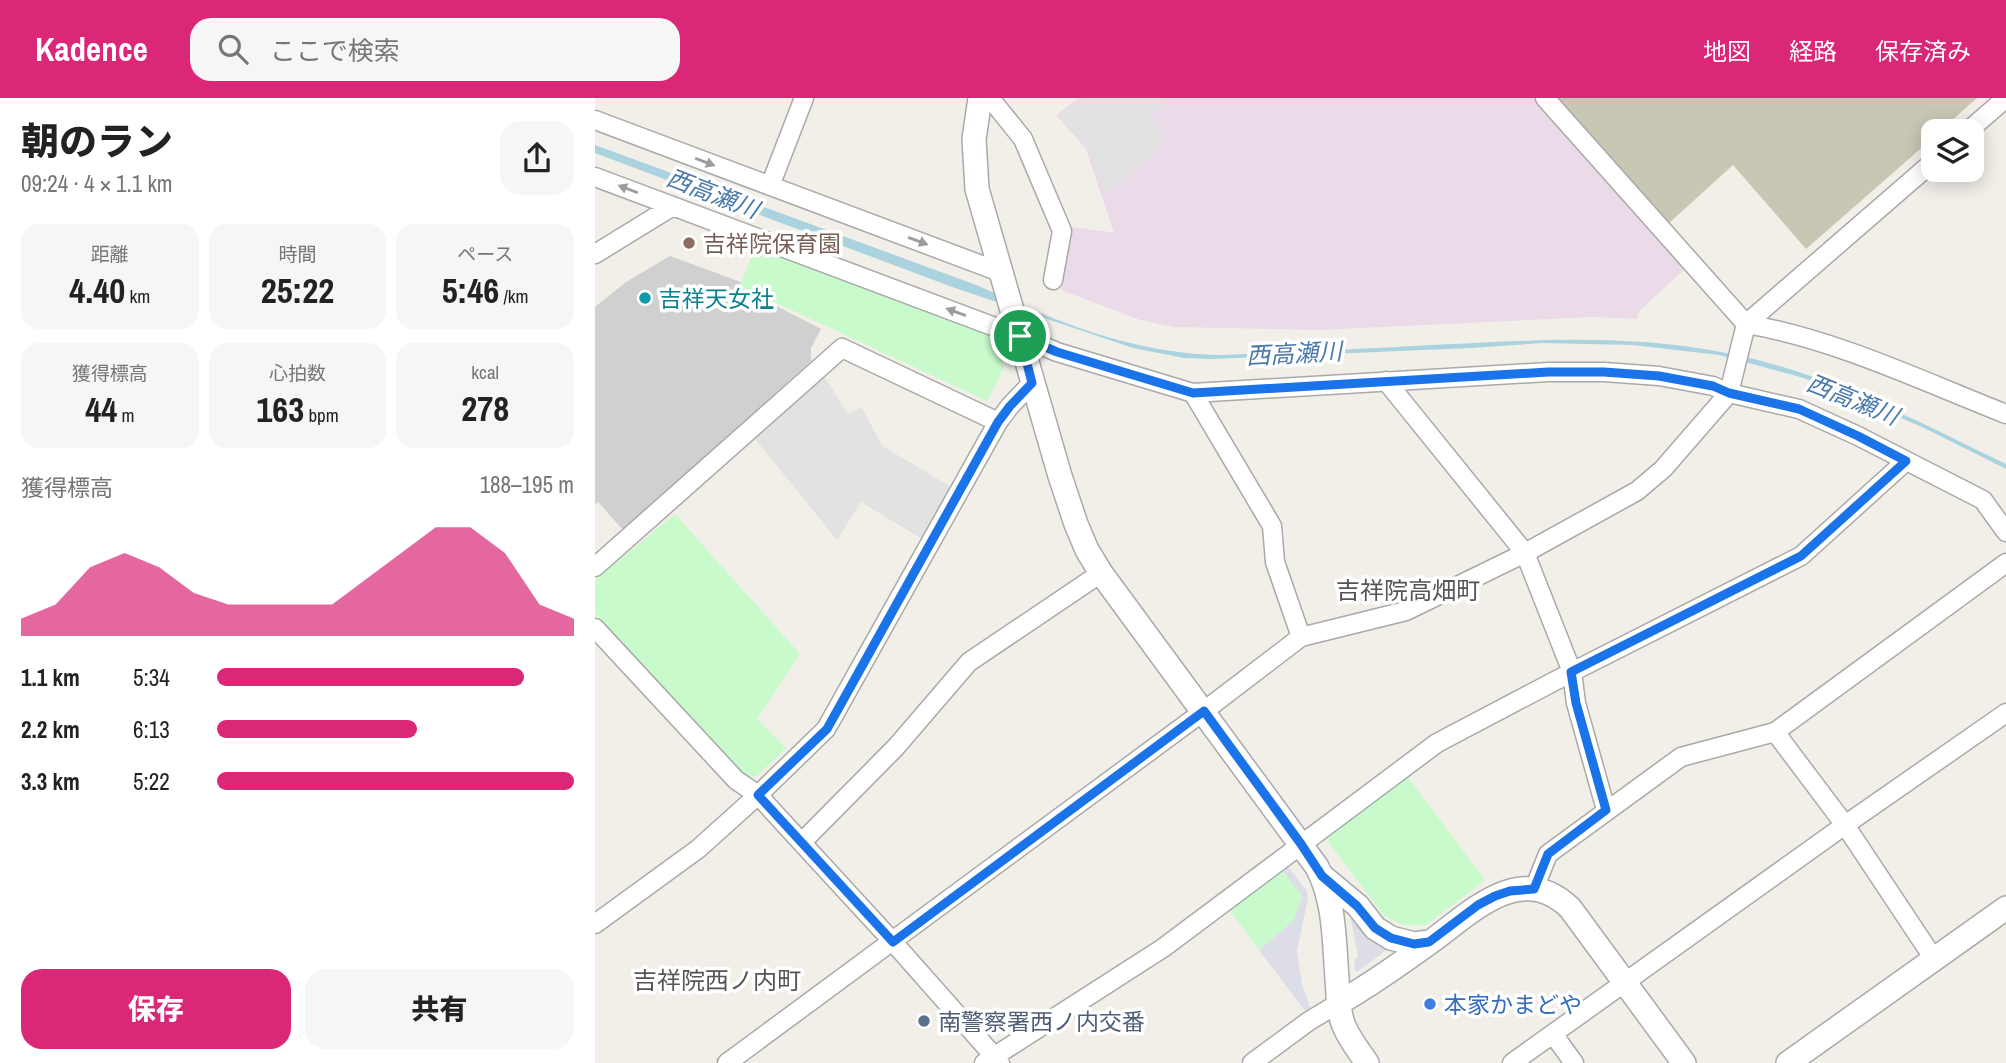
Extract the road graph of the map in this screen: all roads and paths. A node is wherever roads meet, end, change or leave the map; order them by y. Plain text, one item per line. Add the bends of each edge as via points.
1 (804, 98) edge
2 (981, 98) edge
3 (990, 98) edge
4 (1545, 98) edge
5 (2006, 98) edge
6 (1982, 119) edge
7 (595, 120) edge
8 (1921, 172) edge
9 (595, 177) edge
10 (770, 186) junction
11 (673, 206) junction
12 (595, 254) edge
13 (1001, 275) junction
14 (1053, 280) dead end
15 (1745, 327) junction
16 (1018, 332) junction
17 (1386, 381) junction
18 (1032, 383) junction
19 (1730, 389) junction
20 (1193, 393) junction
21 (2006, 414) edge
22 (998, 422) junction
23 (1906, 461) junction
24 (2006, 532) edge
25 (1525, 553) junction
26 (2006, 563) edge
27 (595, 568) edge
28 (1101, 573) junction
29 (595, 628) edge
30 (1301, 637) junction
31 (1571, 672) junction
32 (1204, 711) junction
33 (2006, 713) edge
34 (1775, 732) junction
35 (758, 795) junction
36 (1606, 810) junction
37 (1845, 825) junction
38 (802, 842) junction
39 (1301, 844) junction
40 (1322, 876) junction
41 (1534, 889) junction
42 (2006, 908) edge
43 (595, 924) edge
44 (893, 942) junction
45 (1429, 942) junction
46 (1934, 958) junction
47 (1625, 983) junction
48 (1339, 1003) junction
49 (1553, 1034) junction
50 (993, 1060) edge
51 (727, 1063) edge
52 (1252, 1063) edge
53 (1367, 1063) edge
54 (1513, 1063) edge
55 (1574, 1063) edge
56 (1684, 1063) edge
57 (1787, 1063) edge

1 - 10 street
2 - 13 street via 974,139 977,189
3 - 14 street via 1023,139 1062,231
4 - 15 street
5 - 6 street
7 -> 10 street
8 - 15 street
11 -> 9 street
10 -> 13 street
11 - 12 street
16 -> 11 street
13 - 16 street
15 - 19 street
15 - 21 street via 1779,329 1860,356
16 - 18 street
16 - 20 street via 1057,352
17 - 19 street via 1604,372
17 - 20 street
17 - 25 street
18 - 22 street
18 - 28 street via 1076,524
19 - 23 street via 1799,409
19 - 25 street via 1663,470 1637,491
20 - 30 street via 1272,526 1275,562
22 - 27 street via 842,348
22 - 35 street via 827,729
23 - 24 street via 1983,500
23 - 31 street via 1801,556
25 - 30 street via 1406,611
25 - 31 street
26 - 34 street
28 - 32 street
28 - 38 street via 969,662 896,747
29 - 35 street via 736,780
30 - 32 street
31 - 36 street
31 - 39 street via 1437,743
32 - 39 street
32 - 44 street
33 - 37 street
34 - 36 street via 1681,757
34 - 37 street
35 - 38 street
35 - 43 street via 698,849
36 - 41 street via 1548,854
37 - 46 street
37 - 47 street
38 - 44 street
39 - 40 street
39 - 50 street via 1163,948
40 - 45 street via 1391,938 1414,944
40 - 48 street via 1332,916
41 - 45 street via 1495,896
41 - 47 street via 1550,892 1570,908
42 - 46 street
44 - 50 street
44 - 51 street
45 - 48 street
46 - 57 street
47 - 49 street
47 - 56 street
48 - 52 street
48 - 53 street via 1343,1024
49 - 54 street
49 - 55 street

